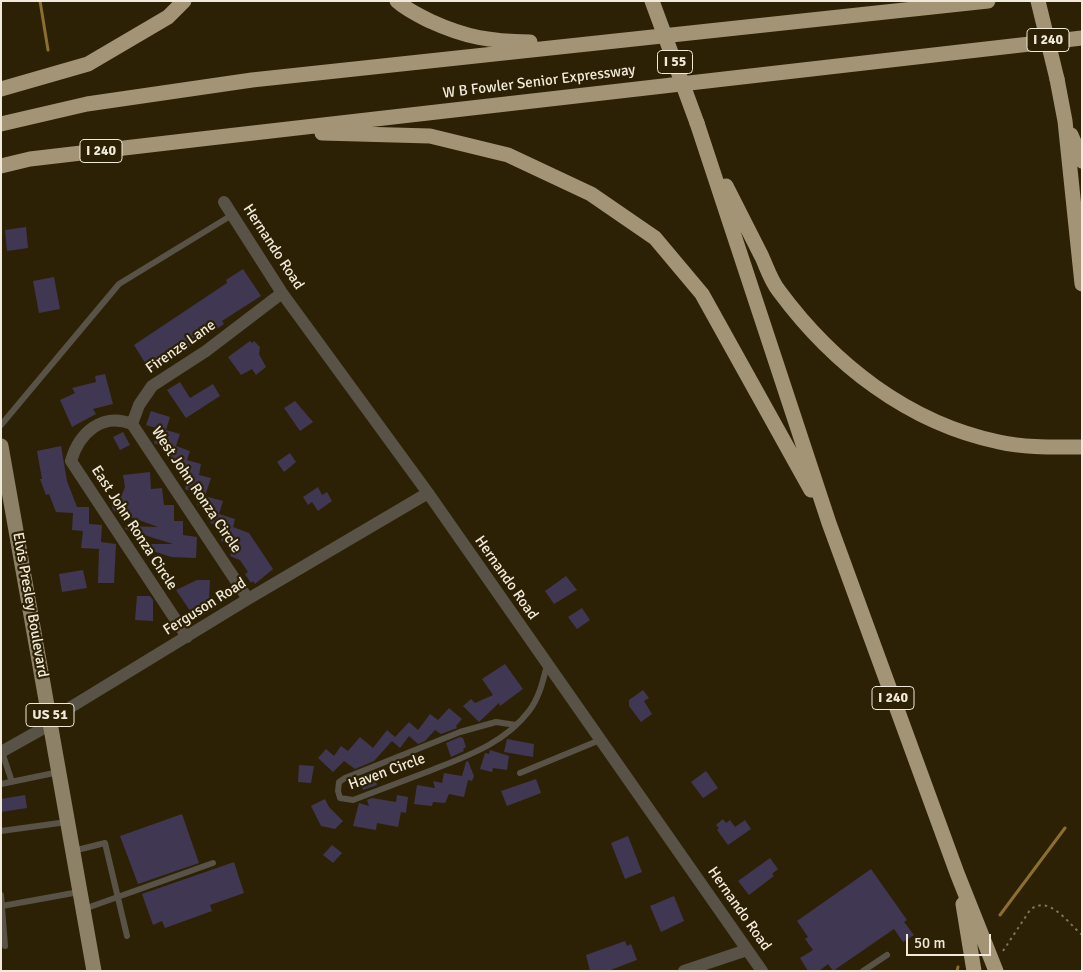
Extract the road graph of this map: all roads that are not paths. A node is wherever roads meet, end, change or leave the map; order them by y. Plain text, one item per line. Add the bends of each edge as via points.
1 (184, 1) edge
2 (396, 1) edge
3 (652, 1) edge
4 (988, 1) edge
5 (1038, 1) edge
6 (1082, 38) edge
7 (553, 48) junction
8 (1, 89) edge
9 (1065, 121) junction
10 (1, 124) edge
11 (700, 130) junction
12 (201, 139) junction
13 (1082, 161) edge
14 (1, 166) edge
15 (224, 202) dead end
16 (232, 215) junction
17 (1082, 284) edge
18 (282, 293) junction
19 (132, 424) junction
20 (1, 425) edge
21 (1, 446) edge
22 (1082, 447) edge
23 (428, 493) junction
24 (829, 523) junction
25 (248, 599) junction
26 (187, 637) junction
27 (547, 665) junction
28 (52, 724) junction
29 (516, 725) junction
30 (600, 740) junction
31 (2, 752) edge
32 (59, 772) junction
33 (520, 773) dead end
34 (12, 782) junction
35 (1, 784) edge
36 (68, 822) junction
37 (1, 831) edge
38 (73, 850) junction
39 (213, 863) dead end
40 (957, 873) junction
41 (80, 892) junction
42 (1, 895) edge
43 (118, 897) junction
44 (2, 906) edge
45 (84, 909) junction
46 (127, 936) dead end
47 (5, 946) dead end
48 (747, 950) junction
49 (887, 955) dead end
50 (995, 969) edge
51 (94, 971) edge
52 (684, 971) edge
53 (762, 971) edge
54 (863, 971) edge
55 (974, 971) edge

1 - 8 highway via 168,17 88,64
2 - 7 highway via 405,9 458,34 493,41 532,42
3 - 11 highway, I 55, bridge
4 - 7 highway, W B Fowler Senior Expressway
5 - 9 highway, I 240, bridge
6 - 12 highway, W B Fowler Senior Expressway
7 - 10 highway, W B Fowler Senior Expressway via 252,80 86,104
9 - 13 highway
9 - 17 highway, I 240
11 - 22 highway via 778,290 826,347 866,382 918,414 955,430 1026,446
11 - 24 highway
12 - 14 highway, W B Fowler Senior Expressway / I 240 via 30,159
12 - 24 highway via 336,133 430,136 508,155 591,194 655,238 702,294
15 - 16 street, Hernando Road
16 - 18 street, Hernando Road
16 - 20 lane via 118,284
18 - 19 street, Firenze Lane via 206,351 152,386 139,405
18 - 23 street, Hernando Road
19 - 25 street, West John Ronza Circle
19 - 26 street, East John Ronza Circle via 120,419 99,422 75,446 71,461
21 - 28 main road, Elvis Presley Boulevard / US 51
23 - 25 street, Ferguson Road
23 - 27 street, Hernando Road
24 - 40 highway, I 240
25 - 26 street, Ferguson Road
26 - 28 street, Ferguson Road via 71,707
27 - 29 lane, Haven Circle via 529,711
27 - 30 street, Hernando Road
28 - 31 street, Ferguson Road
28 - 32 main road, Elvis Presley Boulevard / US 51
29 - 29 lane, Haven Circle via 496,722 428,744 345,778 339,782 340,798 360,798 464,758 494,743
30 - 33 lane
30 - 48 street, Hernando Road
31 - 34 lane
32 - 34 lane
32 - 36 main road, Elvis Presley Boulevard / US 51
34 - 35 lane
36 - 37 lane
36 - 38 main road, Elvis Presley Boulevard / US 51
38 - 41 main road, Elvis Presley Boulevard / US 51
38 - 43 lane via 105,843
39 - 43 lane
40 - 50 highway, I 240
40 - 55 highway
41 - 44 lane
41 - 45 main road, Elvis Presley Boulevard / US 51
42 - 44 lane
43 - 45 lane
43 - 46 lane
44 - 47 lane
45 - 51 main road, Elvis Presley Boulevard / US 51
48 - 52 street
48 - 53 street, Hernando Road
49 - 54 lane

